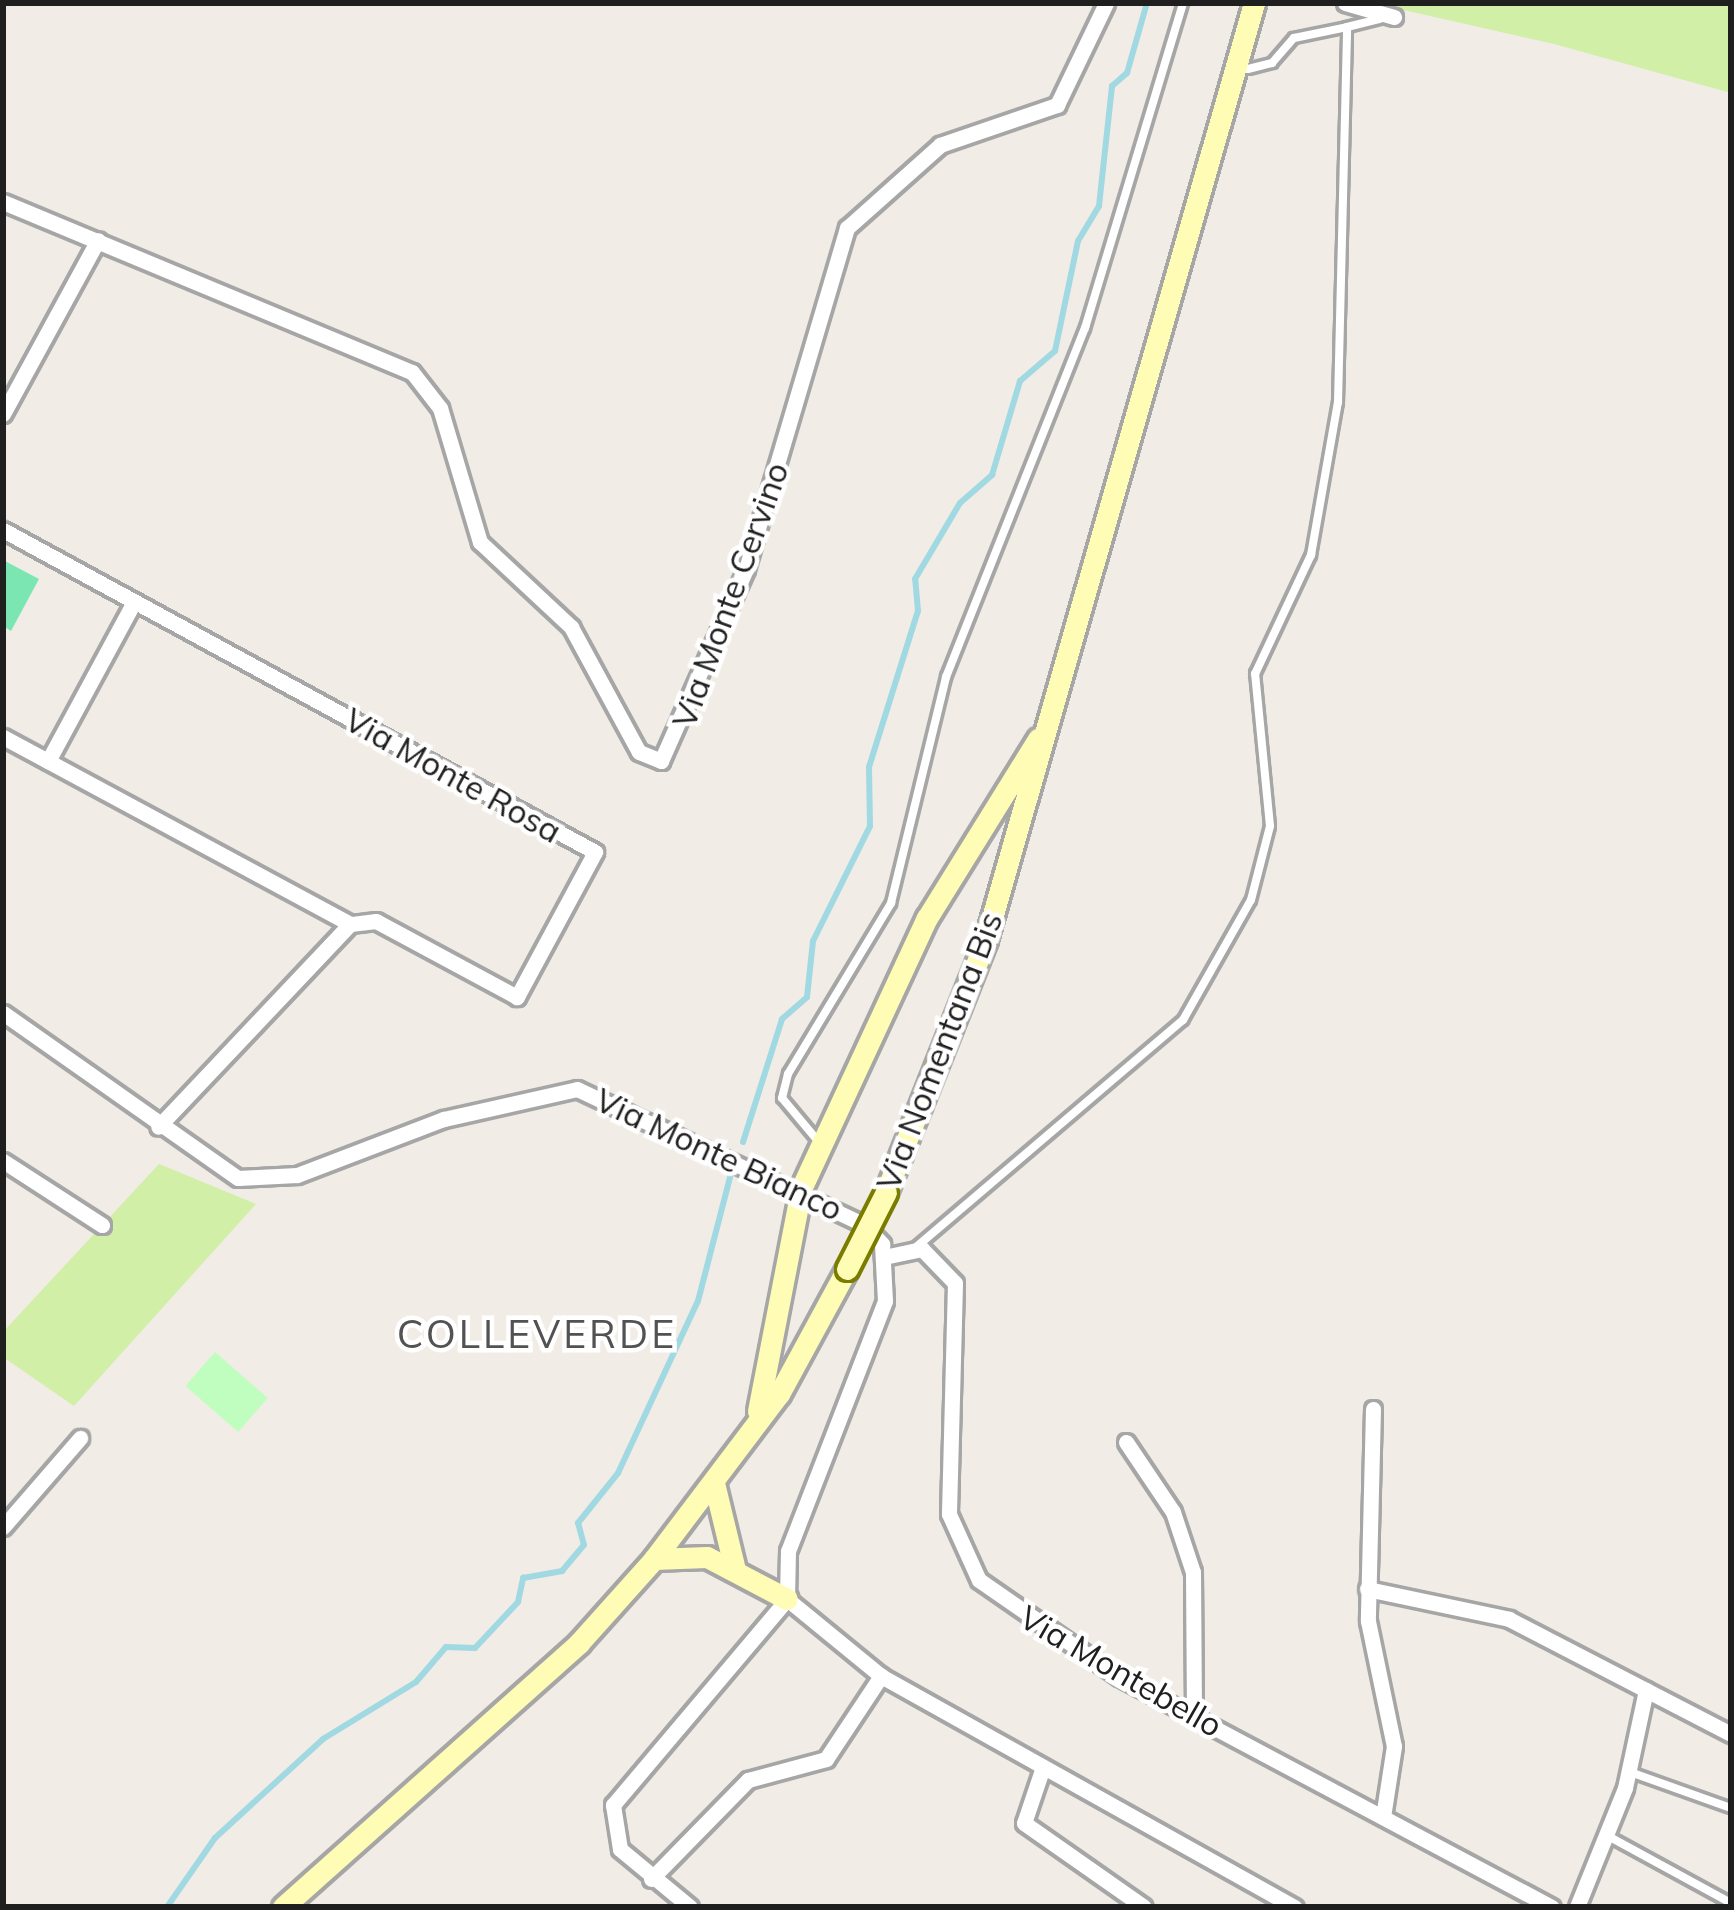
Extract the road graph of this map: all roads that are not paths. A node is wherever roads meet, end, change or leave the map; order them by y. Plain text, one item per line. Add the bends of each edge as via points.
1 (1106, 3) edge
2 (1183, 3) edge
3 (1253, 3) edge
4 (1345, 3) edge
5 (1394, 17) joint
6 (1347, 27) junction
7 (1248, 69) dead end
8 (3, 202) edge
9 (98, 240) junction
10 (3, 414) edge
11 (3, 530) edge
12 (134, 602) junction
13 (1054, 713) junction
14 (3, 737) edge
15 (48, 761) junction
16 (350, 924) junction
17 (3, 1013) edge
18 (158, 1127) junction
19 (824, 1146) junction
20 (3, 1161) edge
21 (801, 1189) junction
22 (101, 1225) dead end
23 (915, 1248) junction
24 (884, 1257) junction
25 (1373, 1409) dead end
26 (751, 1432) junction
27 (80, 1438) dead end
28 (1126, 1442) dead end
29 (714, 1483) junction
30 (3, 1527) edge
31 (654, 1558) junction
32 (736, 1570) junction
33 (1367, 1589) junction
34 (787, 1599) junction
35 (881, 1676) junction
36 (1646, 1690) junction
37 (1194, 1716) junction
38 (1731, 1733) edge
39 (1043, 1767) junction
40 (1630, 1772) junction
41 (1731, 1808) edge
42 (1383, 1817) junction
43 (1606, 1835) junction
44 (651, 1879) junction
45 (1731, 1903) edge
46 (283, 1907) edge
47 (690, 1907) edge
48 (1144, 1907) edge
49 (1294, 1907) edge
50 (1552, 1907) edge
51 (1577, 1907) edge

1 - 9 street, Via Monte Cervino via 1057,105 940,145 847,228 746,569 677,745 656,762 638,752 571,627 480,542 443,416 421,380 380,352
2 - 19 lane via 1085,328 946,677 891,903 788,1074 792,1118
3 - 13 main road, Via Nomentana Bis
4 - 5 street
5 - 6 lane
6 - 7 lane via 1294,38 1272,64
6 - 23 lane via 1338,402 1311,555 1251,692 1270,826 1251,900 1184,1020 1116,1088
8 - 9 street, Via Monte Cervino
9 - 10 street
11 - 12 street, Via Monte Rosa
12 - 15 street
12 - 16 street, Via Monte Rosa via 595,852 517,997 376,920
13 - 19 main road via 935,904
13 - 26 main road, Via Nomentana Bis, bridge via 986,939 886,1192
14 - 15 street
15 - 16 street
16 - 18 street
17 - 18 street, Via Monte Bianco
18 - 21 street, Via Monte Bianco via 223,1171 269,1181 444,1119 577,1089
19 - 21 main road
20 - 22 street
21 - 24 street, Via Monte Bianco via 863,1224
21 - 26 main road
23 - 24 street
23 - 37 street, Via Montebello via 946,1267 958,1298 947,1485 964,1561 1029,1621
24 - 34 street via 885,1301 788,1552
25 - 33 street
26 - 29 main road, Via Nomentana Bis
27 - 30 street
28 - 37 street via 1173,1512 1193,1572
29 - 31 main road, Via Nomentana Bis
29 - 32 main road
31 - 32 main road via 700,1556
31 - 46 main road, Via Nomentana Bis via 579,1643
32 - 34 main road
33 - 36 street via 1509,1619
33 - 42 street via 1394,1746
34 - 35 street
34 - 44 street via 613,1805 613,1837
35 - 39 street
35 - 44 street via 826,1760 748,1780
36 - 38 street
36 - 40 street
37 - 42 street, Via Montebello
39 - 48 street via 1024,1822
39 - 49 street
40 - 41 lane
40 - 43 street
42 - 50 street, Via Montebello
43 - 45 lane
43 - 51 street
44 - 47 street

